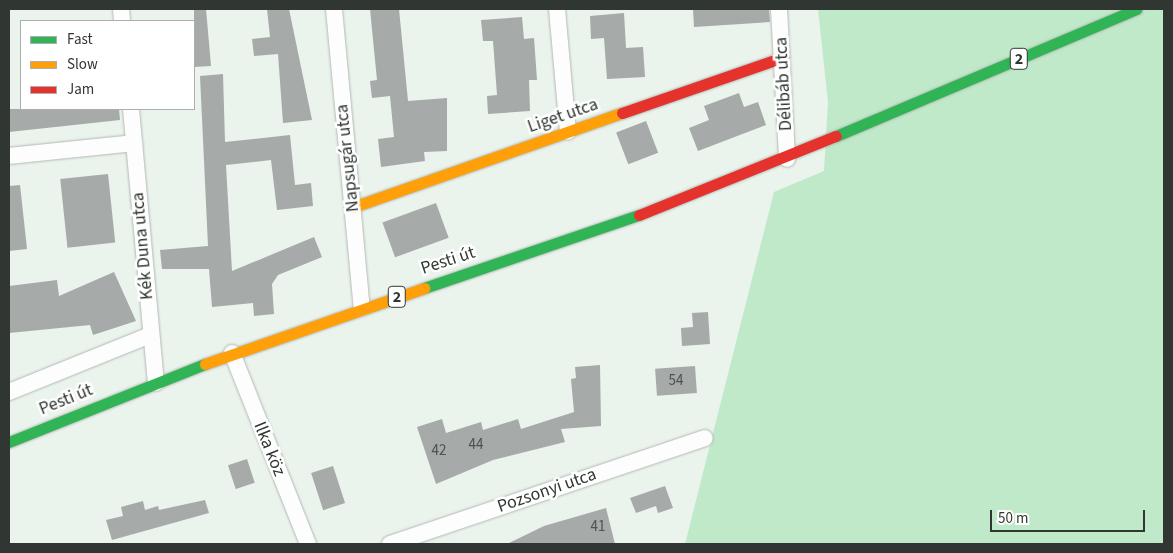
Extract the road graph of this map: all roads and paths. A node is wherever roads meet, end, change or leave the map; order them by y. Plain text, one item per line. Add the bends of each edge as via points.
1 (334, 9) edge
2 (557, 9) edge
3 (779, 9) edge
4 (1136, 9) edge
5 (784, 56) junction
6 (131, 110) edge
7 (568, 132) junction
8 (134, 143) junction
9 (9, 156) edge
10 (787, 159) junction
11 (353, 207) junction
12 (362, 308) junction
13 (150, 335) junction
14 (232, 353) junction
15 (156, 383) junction
16 (9, 392) edge
17 (705, 438) dead end
18 (9, 442) edge
19 (308, 544) edge
20 (390, 544) edge

1 - 11 street, Napsugár utca
2 - 7 street
3 - 5 street, Délibáb utca
4 - 10 main road, 2
5 - 7 main road, Liget utca
5 - 10 street, Délibáb utca
6 - 8 street, Kék Duna utca
7 - 11 main road, Liget utca
8 - 9 street
8 - 13 street, Kék Duna utca
10 - 12 main road, Pesti út / 2 via 579,236
11 - 12 street, Napsugár utca
12 - 14 main road, Pesti út / 2
13 - 15 street, Kék Duna utca
13 - 16 street
14 - 15 main road, Pesti út / 2
14 - 19 street, Ilka köz
15 - 18 main road, Pesti út / 2
17 - 20 street, Pozsonyi utca

